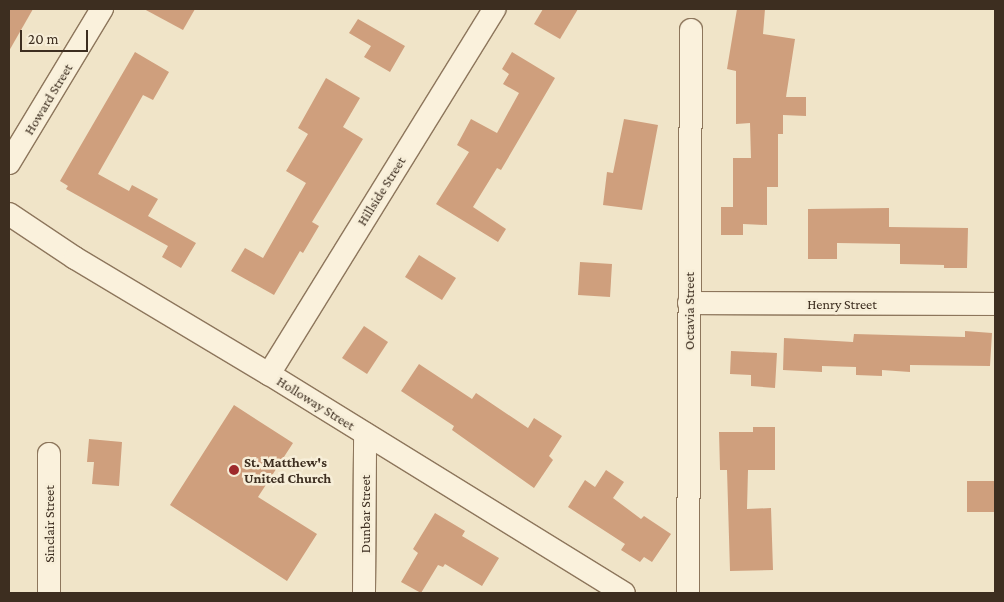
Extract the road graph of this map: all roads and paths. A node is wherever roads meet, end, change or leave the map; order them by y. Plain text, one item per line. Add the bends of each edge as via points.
1 (102, 9) edge
2 (494, 9) edge
3 (691, 30) dead end
4 (9, 163) edge
5 (9, 214) edge
6 (689, 303) junction
7 (995, 304) edge
8 (269, 374) junction
9 (365, 434) junction
10 (49, 454) dead end
11 (49, 593) edge
12 (364, 593) edge
13 (624, 593) edge
14 (688, 593) edge

1 - 4 street, Howard Street
2 - 8 street, Hillside Street
3 - 6 street, Octavia Street
5 - 8 street, Holloway Street via 75,258
6 - 7 street, Henry Street
6 - 14 street, Octavia Street
8 - 9 street, Holloway Street
9 - 12 street, Dunbar Street
9 - 13 street, Holloway Street
10 - 11 street, Sinclair Street

